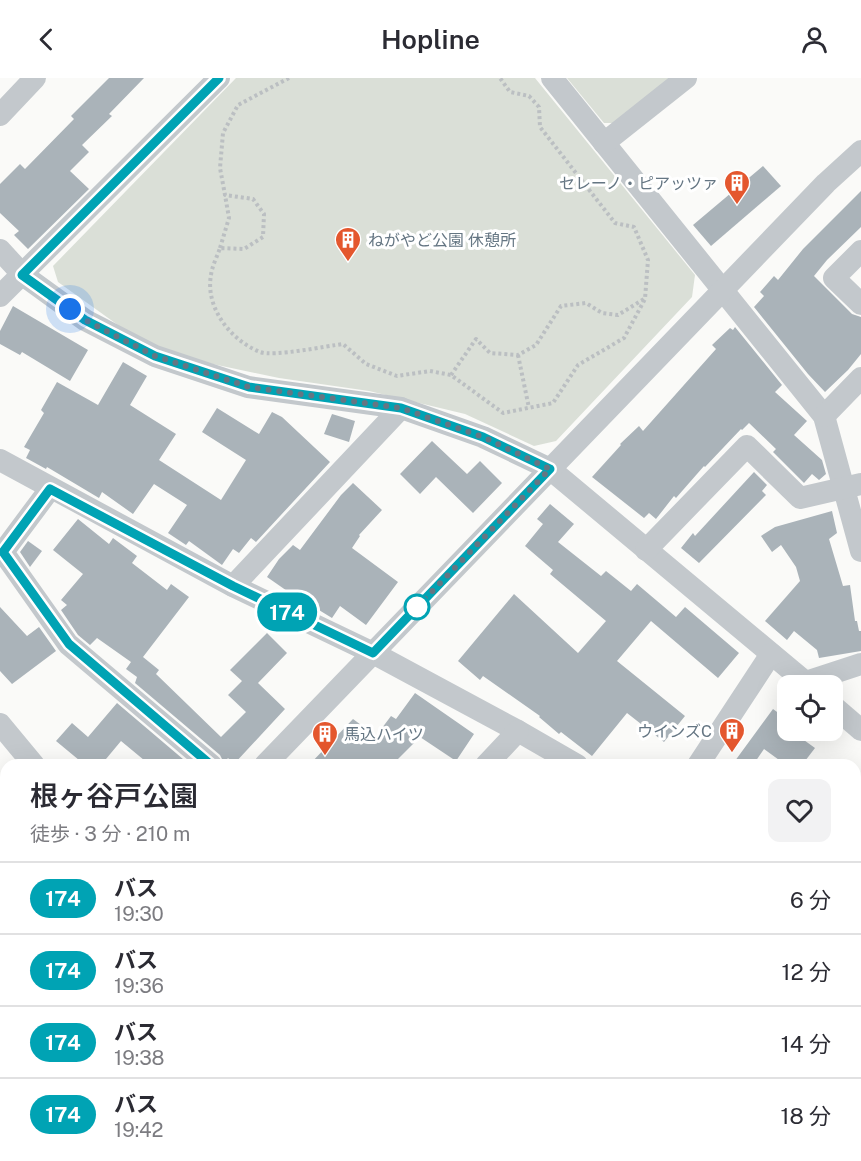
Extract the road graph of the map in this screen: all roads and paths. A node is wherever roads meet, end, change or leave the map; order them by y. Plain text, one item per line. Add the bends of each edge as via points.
1 (35, 78) edge
2 (219, 78) edge
3 (289, 78) edge
4 (500, 78) edge
5 (552, 78) edge
6 (686, 78) edge
7 (0, 115) edge
8 (604, 143) junction
9 (861, 151) edge
10 (225, 195) junction
11 (220, 248) junction
12 (0, 250) edge
13 (861, 251) edge
14 (22, 275) junction
15 (723, 290) junction
16 (0, 296) edge
17 (645, 299) junction
18 (861, 304) edge
19 (518, 356) junction
20 (451, 375) junction
21 (861, 378) edge
22 (401, 408) junction
23 (530, 408) junction
24 (824, 417) junction
25 (0, 460) edge
26 (550, 469) junction
27 (852, 486) edge
28 (50, 489) junction
29 (646, 550) junction
30 (861, 551) edge
31 (233, 586) junction
32 (373, 653) junction
33 (771, 654) junction
34 (861, 664) edge
35 (797, 675) edge
36 (832, 675) edge
37 (843, 714) edge
38 (0, 724) edge
39 (861, 730) edge
40 (518, 731) junction
41 (29, 759) edge
42 (204, 759) edge
43 (271, 759) edge
44 (492, 759) edge
45 (567, 759) edge
46 (702, 759) edge

1 - 7 street
2 - 14 street
3 - 10 path via 238,105 223,133 220,168
4 - 17 path via 510,92 528,96 539,107 540,127 615,223 634,227 648,260
5 - 8 street
6 - 8 street
8 - 15 street
9 - 15 street
10 - 11 path via 229,218
10 - 11 path via 253,199 264,214 263,237 244,249
11 - 20 path via 210,276 214,310 233,334 261,352 343,344 366,364 397,376 430,371
12 - 14 street
13 - 18 street via 834,278
14 - 16 street
14 - 22 street via 85,320 155,356 249,387
15 - 24 street
15 - 26 street
17 - 19 path via 618,315 586,303 561,306 536,345
17 - 23 path via 624,338 578,365 553,403
19 - 20 path via 490,353 476,339
19 - 23 path
20 - 23 path via 503,413
21 - 24 street
22 - 26 street via 483,437
22 - 31 street
24 - 27 street
25 - 28 street
26 - 29 street
26 - 32 street
27 - 29 street via 800,498 747,446
27 - 30 street
28 - 31 street
28 - 42 street via 3,552 69,644
29 - 33 street
31 - 32 street
32 - 40 street
32 - 43 street
33 - 35 street
33 - 46 street
34 - 36 street
37 - 39 street
38 - 41 street
40 - 44 street
40 - 45 street

